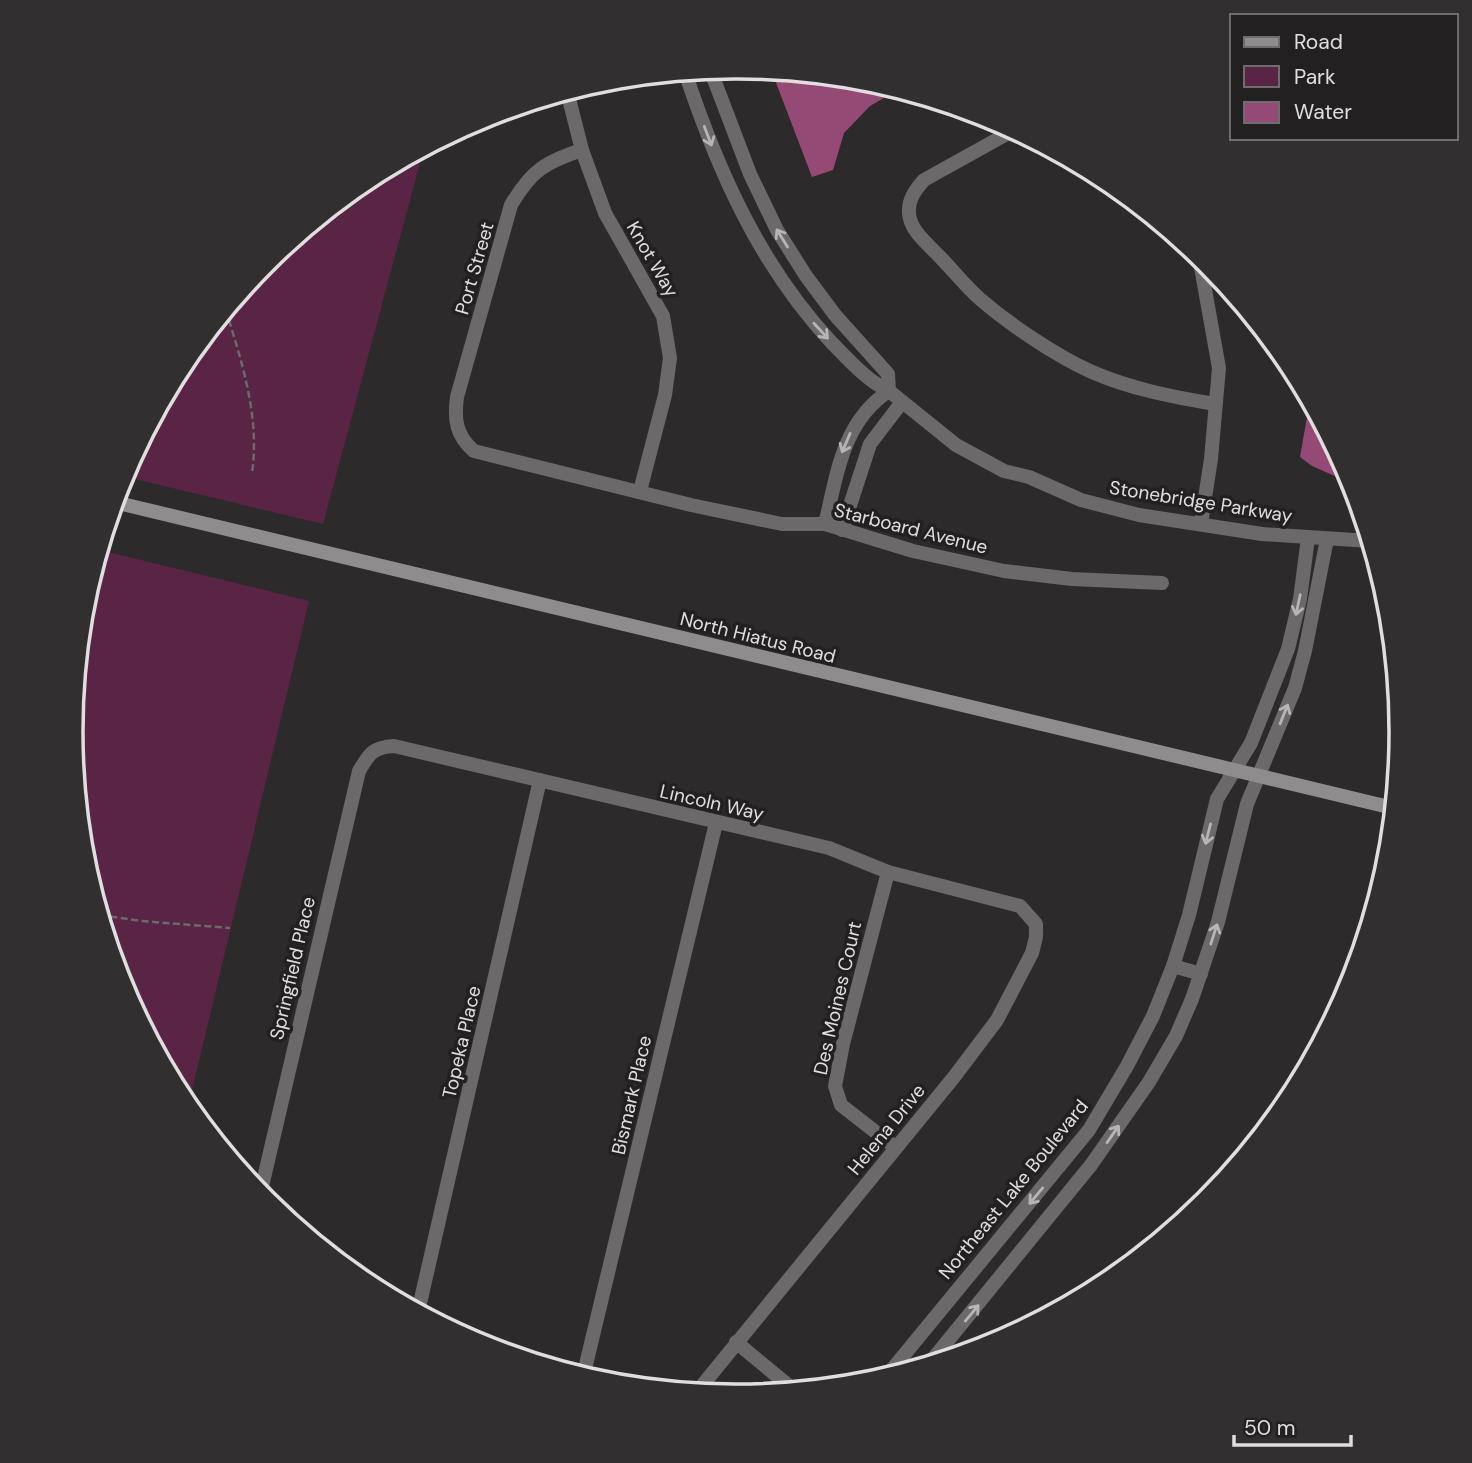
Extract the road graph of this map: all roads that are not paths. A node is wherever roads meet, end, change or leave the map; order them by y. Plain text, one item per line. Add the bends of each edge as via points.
1 (688, 80) edge
2 (714, 80) edge
3 (569, 100) edge
4 (1003, 136) edge
5 (582, 150) junction
6 (1202, 275) edge
7 (889, 391) junction
8 (902, 402) junction
9 (1215, 404) junction
10 (458, 431) joint
11 (640, 491) junction
12 (125, 505) edge
13 (825, 524) junction
14 (1201, 524) junction
15 (842, 530) junction
16 (1308, 538) junction
17 (1327, 539) junction
18 (1360, 541) edge
19 (1162, 583) dead end
20 (370, 754) joint
21 (1233, 771) junction
22 (1257, 776) junction
23 (540, 780) junction
24 (1384, 806) edge
25 (716, 823) junction
26 (888, 872) junction
27 (1035, 924) joint
28 (1173, 966) junction
29 (1201, 974) junction
30 (896, 1148) junction
31 (263, 1181) edge
32 (420, 1303) edge
33 (736, 1342) junction
34 (938, 1352) edge
35 (898, 1364) edge
36 (586, 1366) edge
37 (785, 1382) edge
38 (704, 1383) edge

1 -> 7 street, Stonebridge Parkway via 717,158 768,260 813,322 869,379
7 -> 2 street, Stonebridge Parkway via 888,374 835,315 777,230
3 - 5 street, Knot Way
4 - 9 street via 924,180 910,200 909,213 920,236 980,299 1089,371 1169,397
5 - 10 street, Port Street via 541,166 511,205 457,397
5 - 11 street, Knot Way via 605,213 665,327 670,358 665,395
6 - 9 street via 1219,368
7 - 8 street, Stonebridge Parkway
7 -> 13 street via 854,426 842,449
8 - 14 street, Stonebridge Parkway via 956,445 1004,471 1082,500
8 - 15 street via 870,444
9 - 14 street
10 - 11 street, Starboard Avenue via 467,446 483,455
11 - 13 street, Starboard Avenue via 782,524
12 - 21 street, North Hiatus Road
13 - 15 street, Starboard Avenue
14 - 16 street, Stonebridge Parkway
15 - 19 street, Starboard Avenue via 1004,571
16 - 17 street, Stonebridge Parkway
16 -> 21 street, Northeast Lake Boulevard via 1288,649 1251,743
17 - 18 street, Stonebridge Parkway
22 -> 17 street via 1306,651
20 - 23 street, Lincoln Way via 394,746
20 - 31 street, Springfield Place via 359,771
21 - 22 street, North Hiatus Road
21 -> 28 street, Northeast Lake Boulevard via 1217,799
22 - 24 street, North Hiatus Road
29 -> 22 street
23 - 25 street, Lincoln Way
23 - 32 street, Topeka Place
25 - 26 street, Lincoln Way via 829,848
25 - 36 street, Bismark Place
26 - 27 street, Lincoln Way via 1020,906
26 - 30 street, Des Moines Court via 835,1086 841,1105
27 - 30 street, Helena Drive via 1032,953 997,1020
28 - 29 street
28 -> 35 street, Northeast Lake Boulevard via 1143,1036 1089,1130
34 -> 29 street via 1091,1166 1176,1036
30 - 33 street, Helena Drive
33 - 37 street
33 - 38 street, Helena Drive

